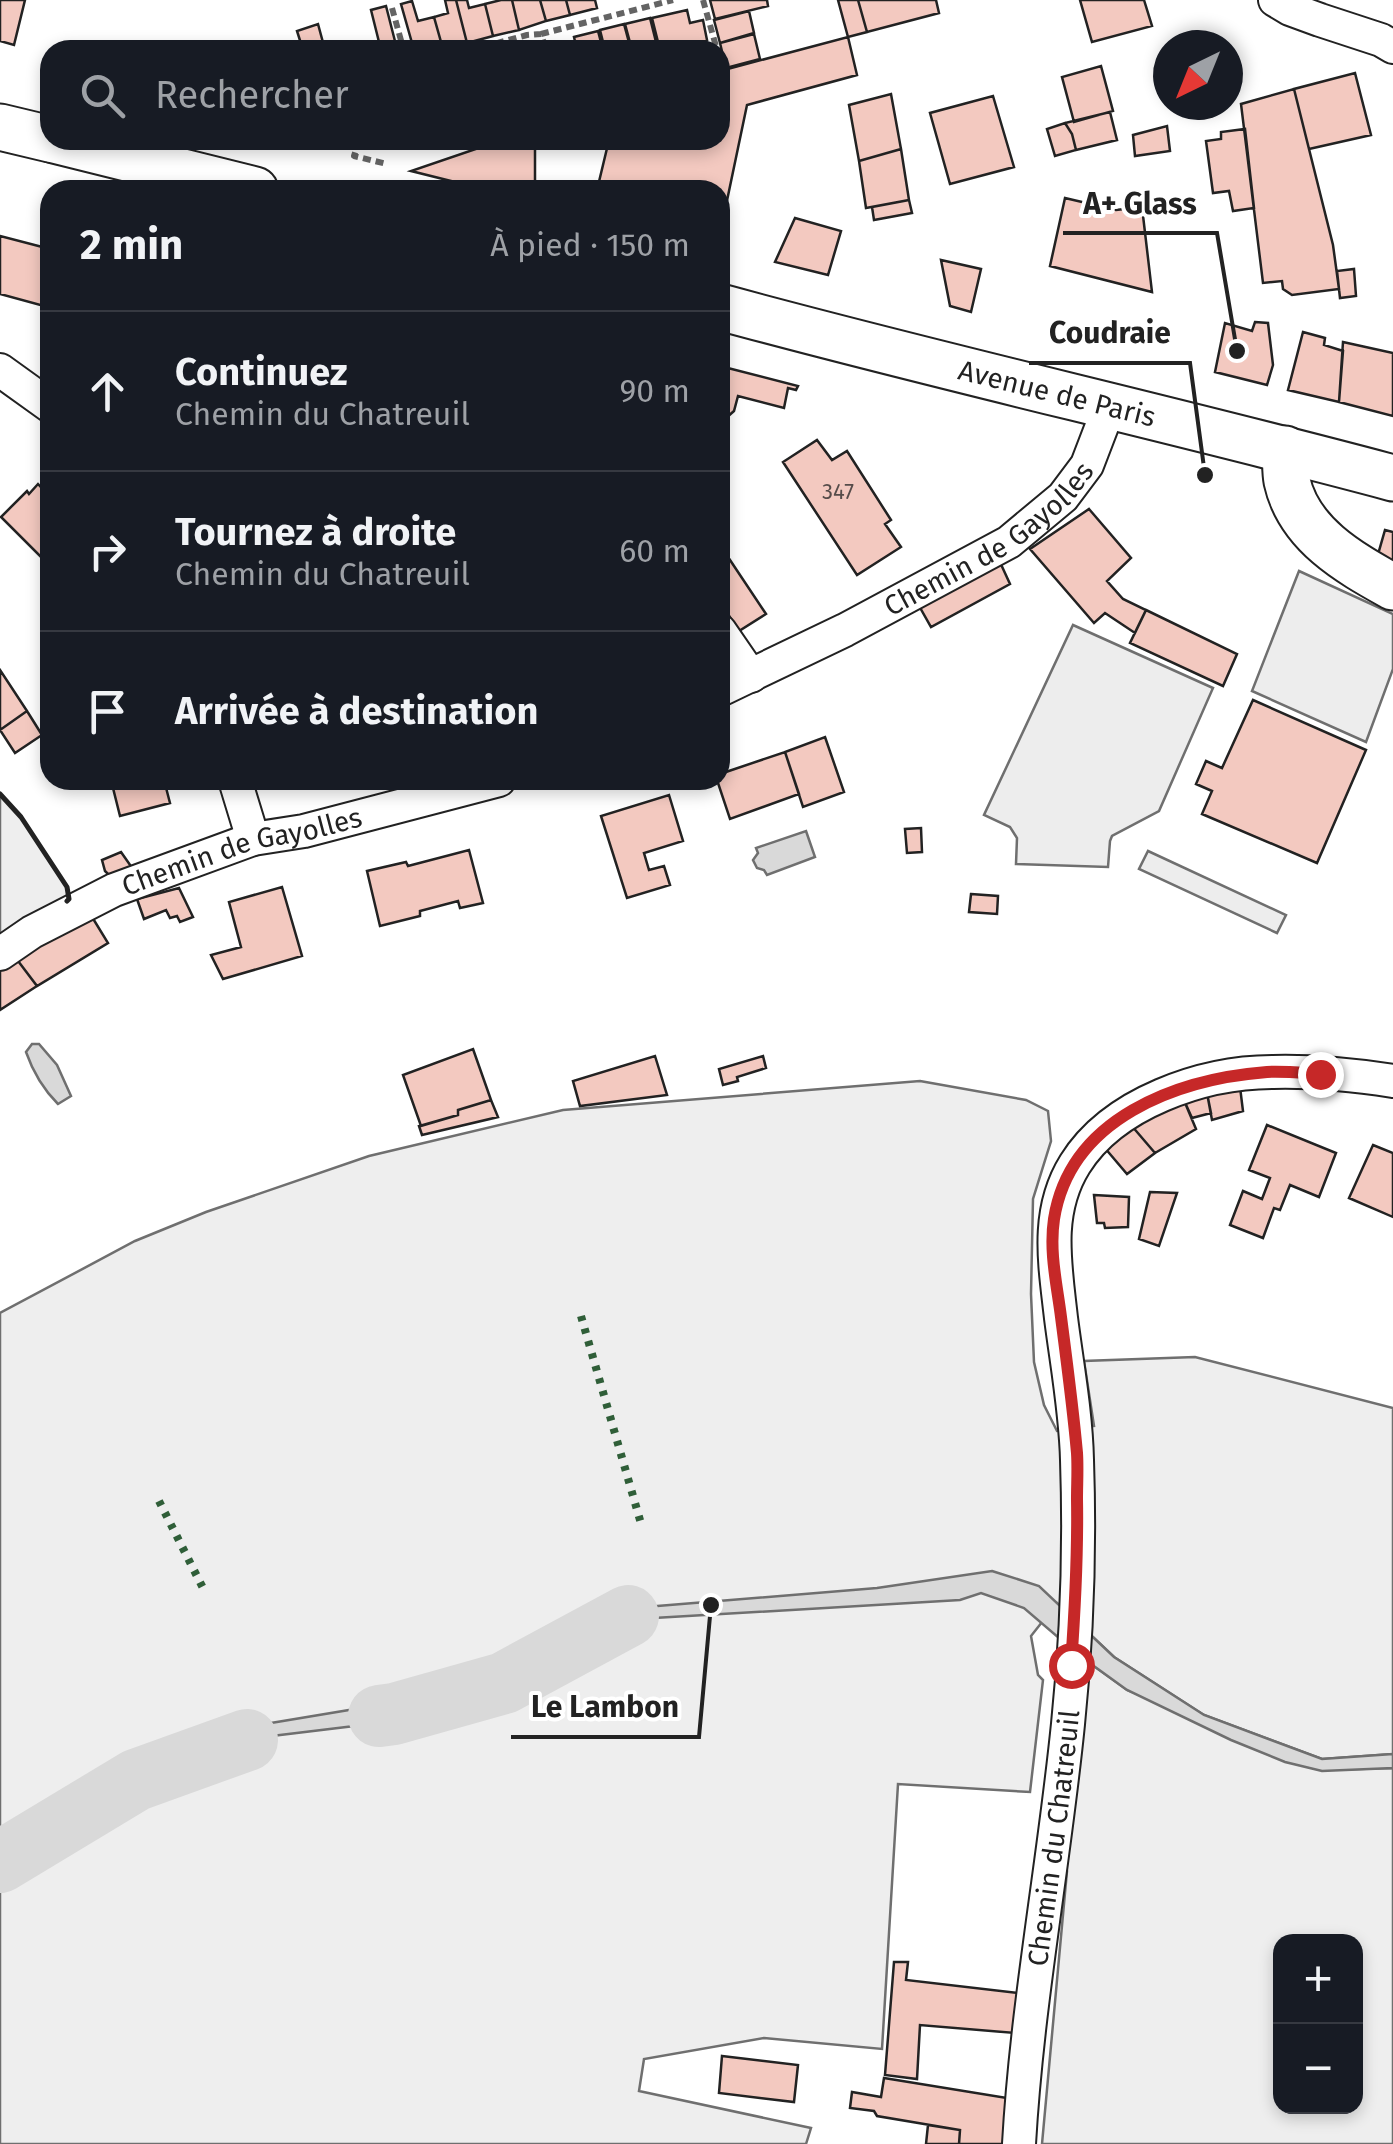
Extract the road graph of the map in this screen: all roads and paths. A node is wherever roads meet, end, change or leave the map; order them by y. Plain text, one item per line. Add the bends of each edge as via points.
1 (673, 0) edge
2 (703, 0) edge
3 (1275, 0) edge
4 (392, 8) dead end
5 (540, 34) junction
6 (401, 40) edge
7 (508, 40) edge
8 (542, 40) edge
9 (713, 40) edge
10 (1393, 47) edge
11 (0, 126) edge
12 (40, 137) edge
13 (92, 150) edge
14 (356, 150) edge
15 (387, 164) dead end
16 (214, 180) edge
17 (730, 310) edge
18 (0, 370) edge
19 (40, 399) edge
20 (1110, 405) junction
21 (1285, 449) junction
22 (1393, 478) edge
23 (1393, 586) edge
24 (730, 646) edge
25 (751, 676) junction
26 (730, 685) edge
27 (237, 790) edge
28 (460, 790) edge
29 (254, 839) junction
30 (0, 954) edge
31 (1393, 1081) edge
32 (1019, 2144) edge

1 - 5 path
2 - 9 path
3 - 10 street
4 - 6 path
5 - 7 path
5 - 8 path
11 - 12 main road
13 - 16 main road
14 - 15 path via 354,156
17 - 20 main road, Avenue de Paris
18 - 19 street
20 - 21 main road, Avenue de Paris
20 - 25 street, Chemin de Gayolles via 1087,464 1063,497 1009,542
21 - 22 main road, Avenue de Paris
21 - 23 main road via 1291,494 1311,530 1346,560
24 - 25 street
25 - 26 street, Chemin de Gayolles
27 - 29 street
28 - 29 street, Chemin de Gayolles
29 - 30 street, Chemin de Gayolles via 114,890
31 - 32 street, Chemin du Chatreuil via 1270,1072 1183,1087 1102,1130 1062,1192 1053,1256 1077,1457 1079,1545 1068,1723

